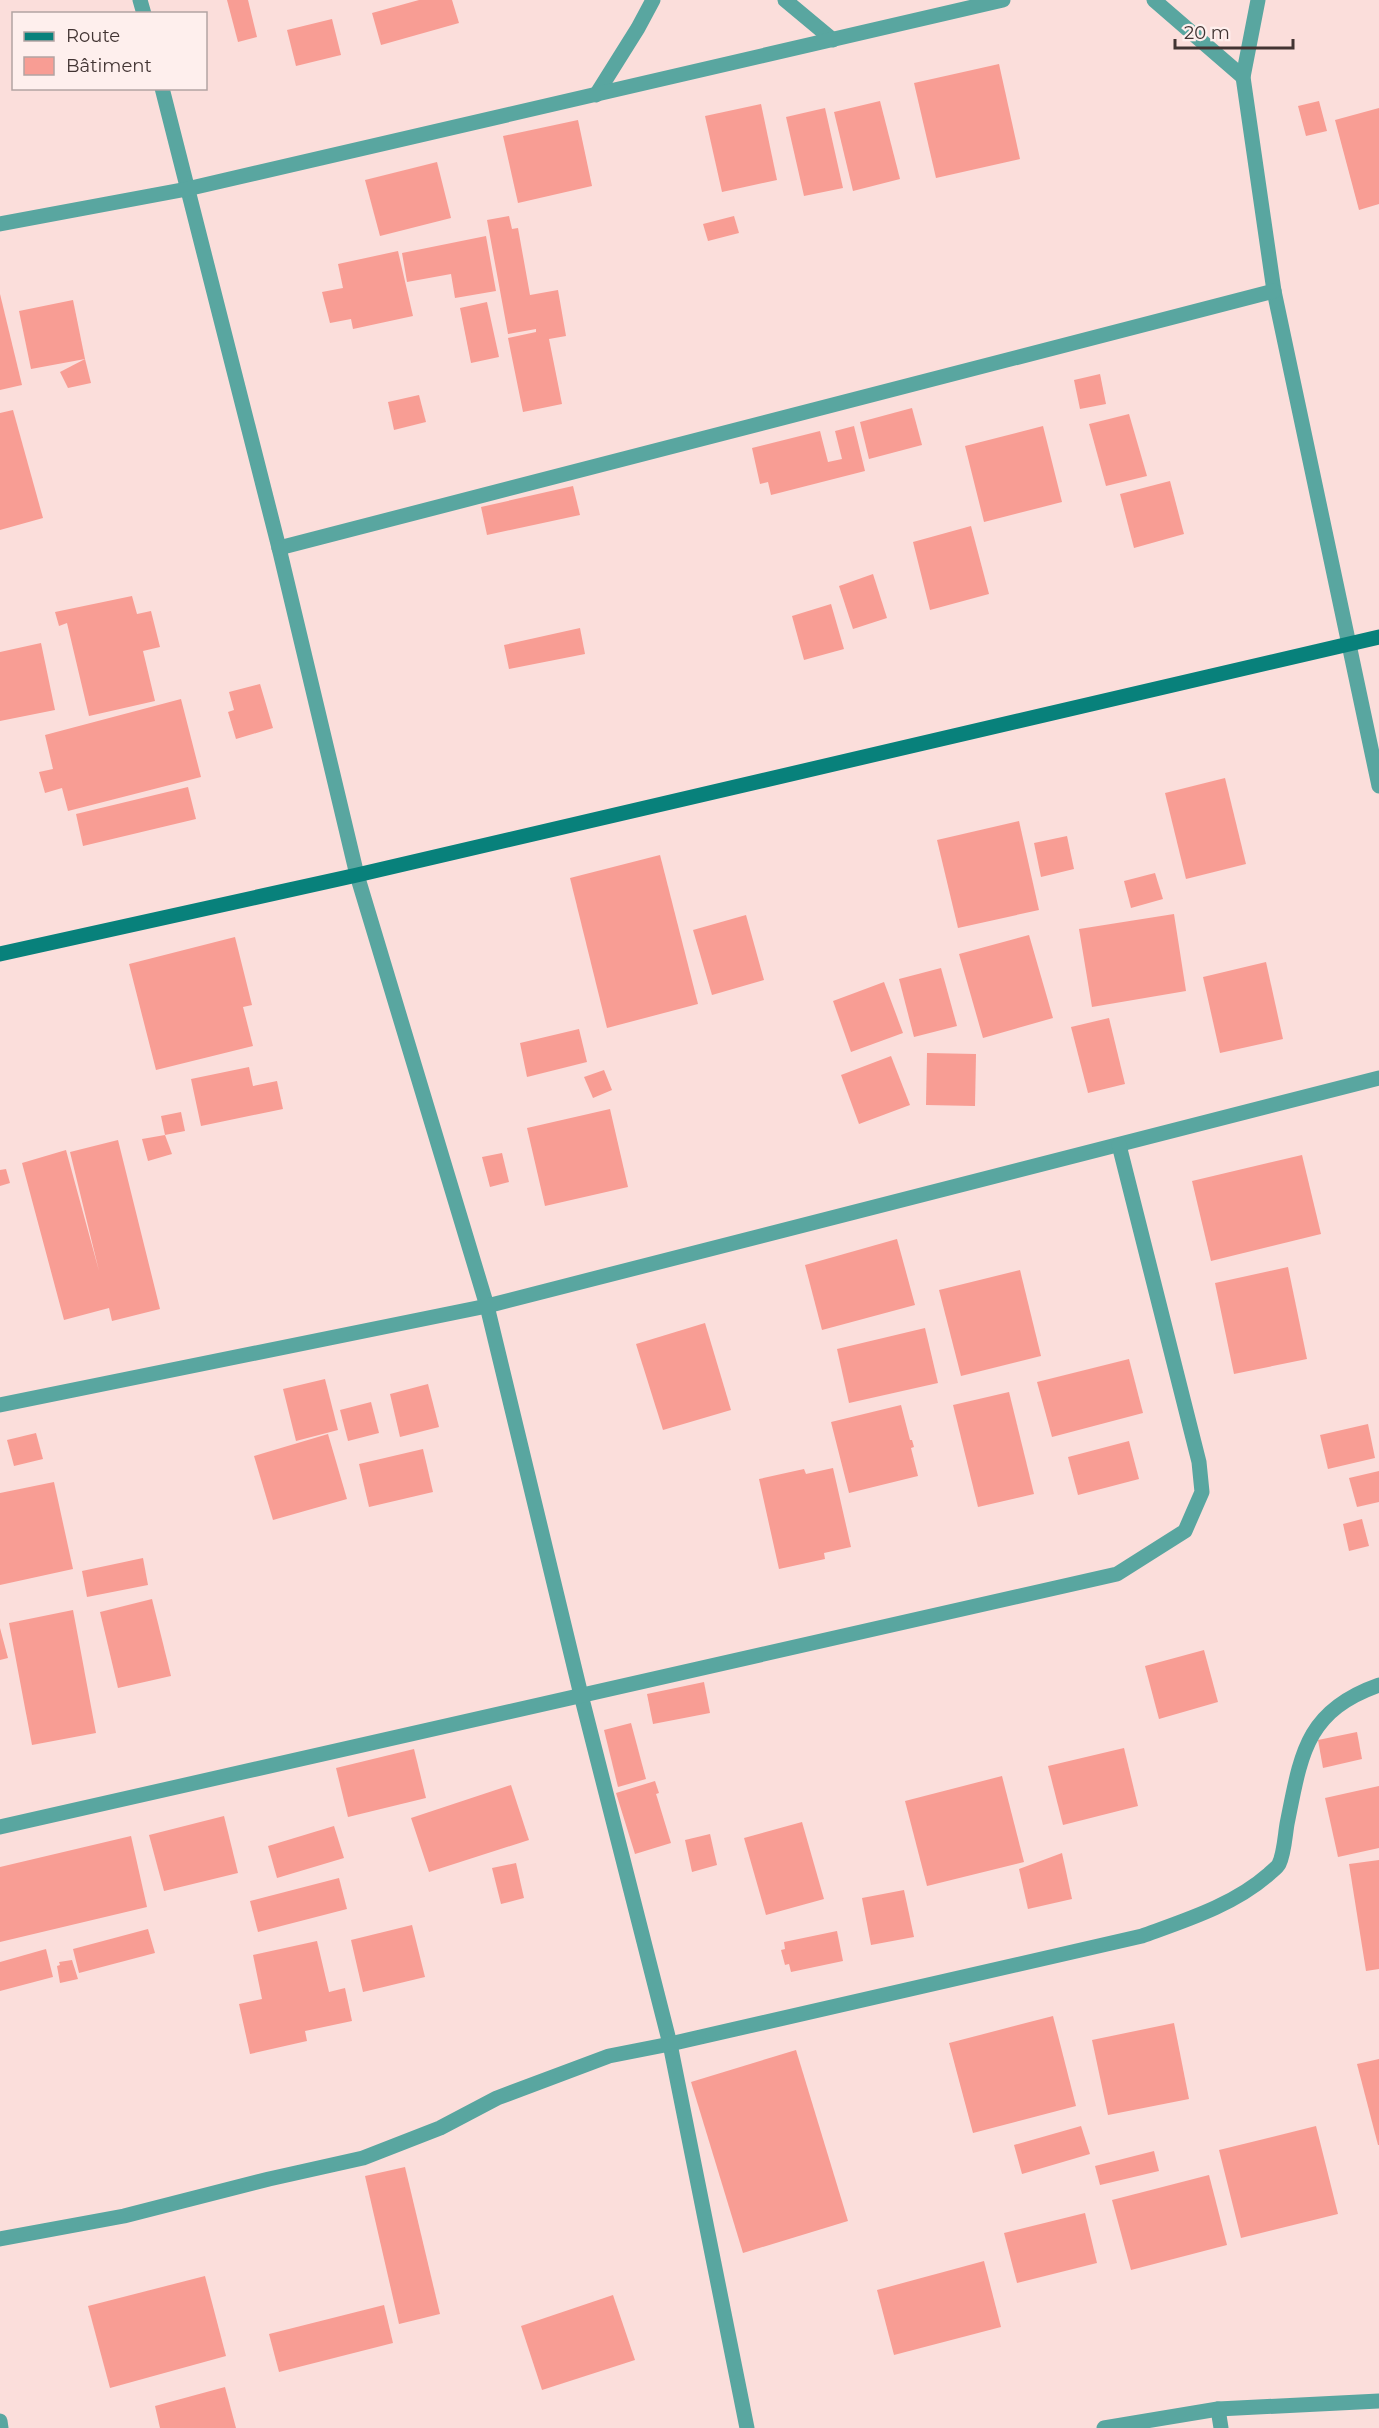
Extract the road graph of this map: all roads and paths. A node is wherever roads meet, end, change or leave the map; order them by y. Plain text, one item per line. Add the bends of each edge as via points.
1 (653, 0) edge
2 (785, 0) edge
3 (1003, 0) edge
4 (1154, 0) edge
5 (1258, 0) edge
6 (833, 40) junction
7 (1243, 77) junction
8 (162, 90) edge
9 (596, 95) junction
10 (187, 189) junction
11 (0, 224) edge
12 (1274, 291) junction
13 (279, 548) junction
14 (1379, 637) edge
15 (1349, 644) junction
16 (1379, 786) edge
17 (357, 875) junction
18 (0, 954) edge
19 (1379, 1078) edge
20 (1119, 1145) junction
21 (487, 1306) junction
22 (0, 1404) edge
23 (1379, 1685) edge
24 (581, 1695) junction
25 (0, 1827) edge
26 (670, 2044) junction
27 (0, 2240) edge
28 (1379, 2401) edge
29 (1218, 2409) junction
30 (0, 2421) edge
31 (1, 2428) edge
32 (747, 2428) edge
33 (1104, 2428) edge
34 (1221, 2428) edge

1 - 9 street
2 - 6 street
3 - 6 street
4 - 7 street
5 - 7 street
6 - 9 street
7 - 12 street
8 - 10 street
9 - 10 street
10 - 11 street
10 - 13 street
12 - 13 street
12 - 15 street
13 - 17 street
14 - 15 main road
15 - 16 street
15 - 17 main road
17 - 18 main road
17 - 21 street
19 - 20 street
20 - 21 street
20 - 24 street via 1198,1462 1202,1492 1185,1531 1117,1574
21 - 22 street
21 - 24 street
23 - 26 street via 1354,1694 1318,1725 1307,1741 1279,1865 1255,1887 1200,1915 1142,1936
24 - 25 street
24 - 26 street
26 - 27 street via 609,2056 496,2098 440,2128 363,2158 124,2217
26 - 32 street
28 - 29 street
29 - 33 street
29 - 34 street
30 - 31 street

